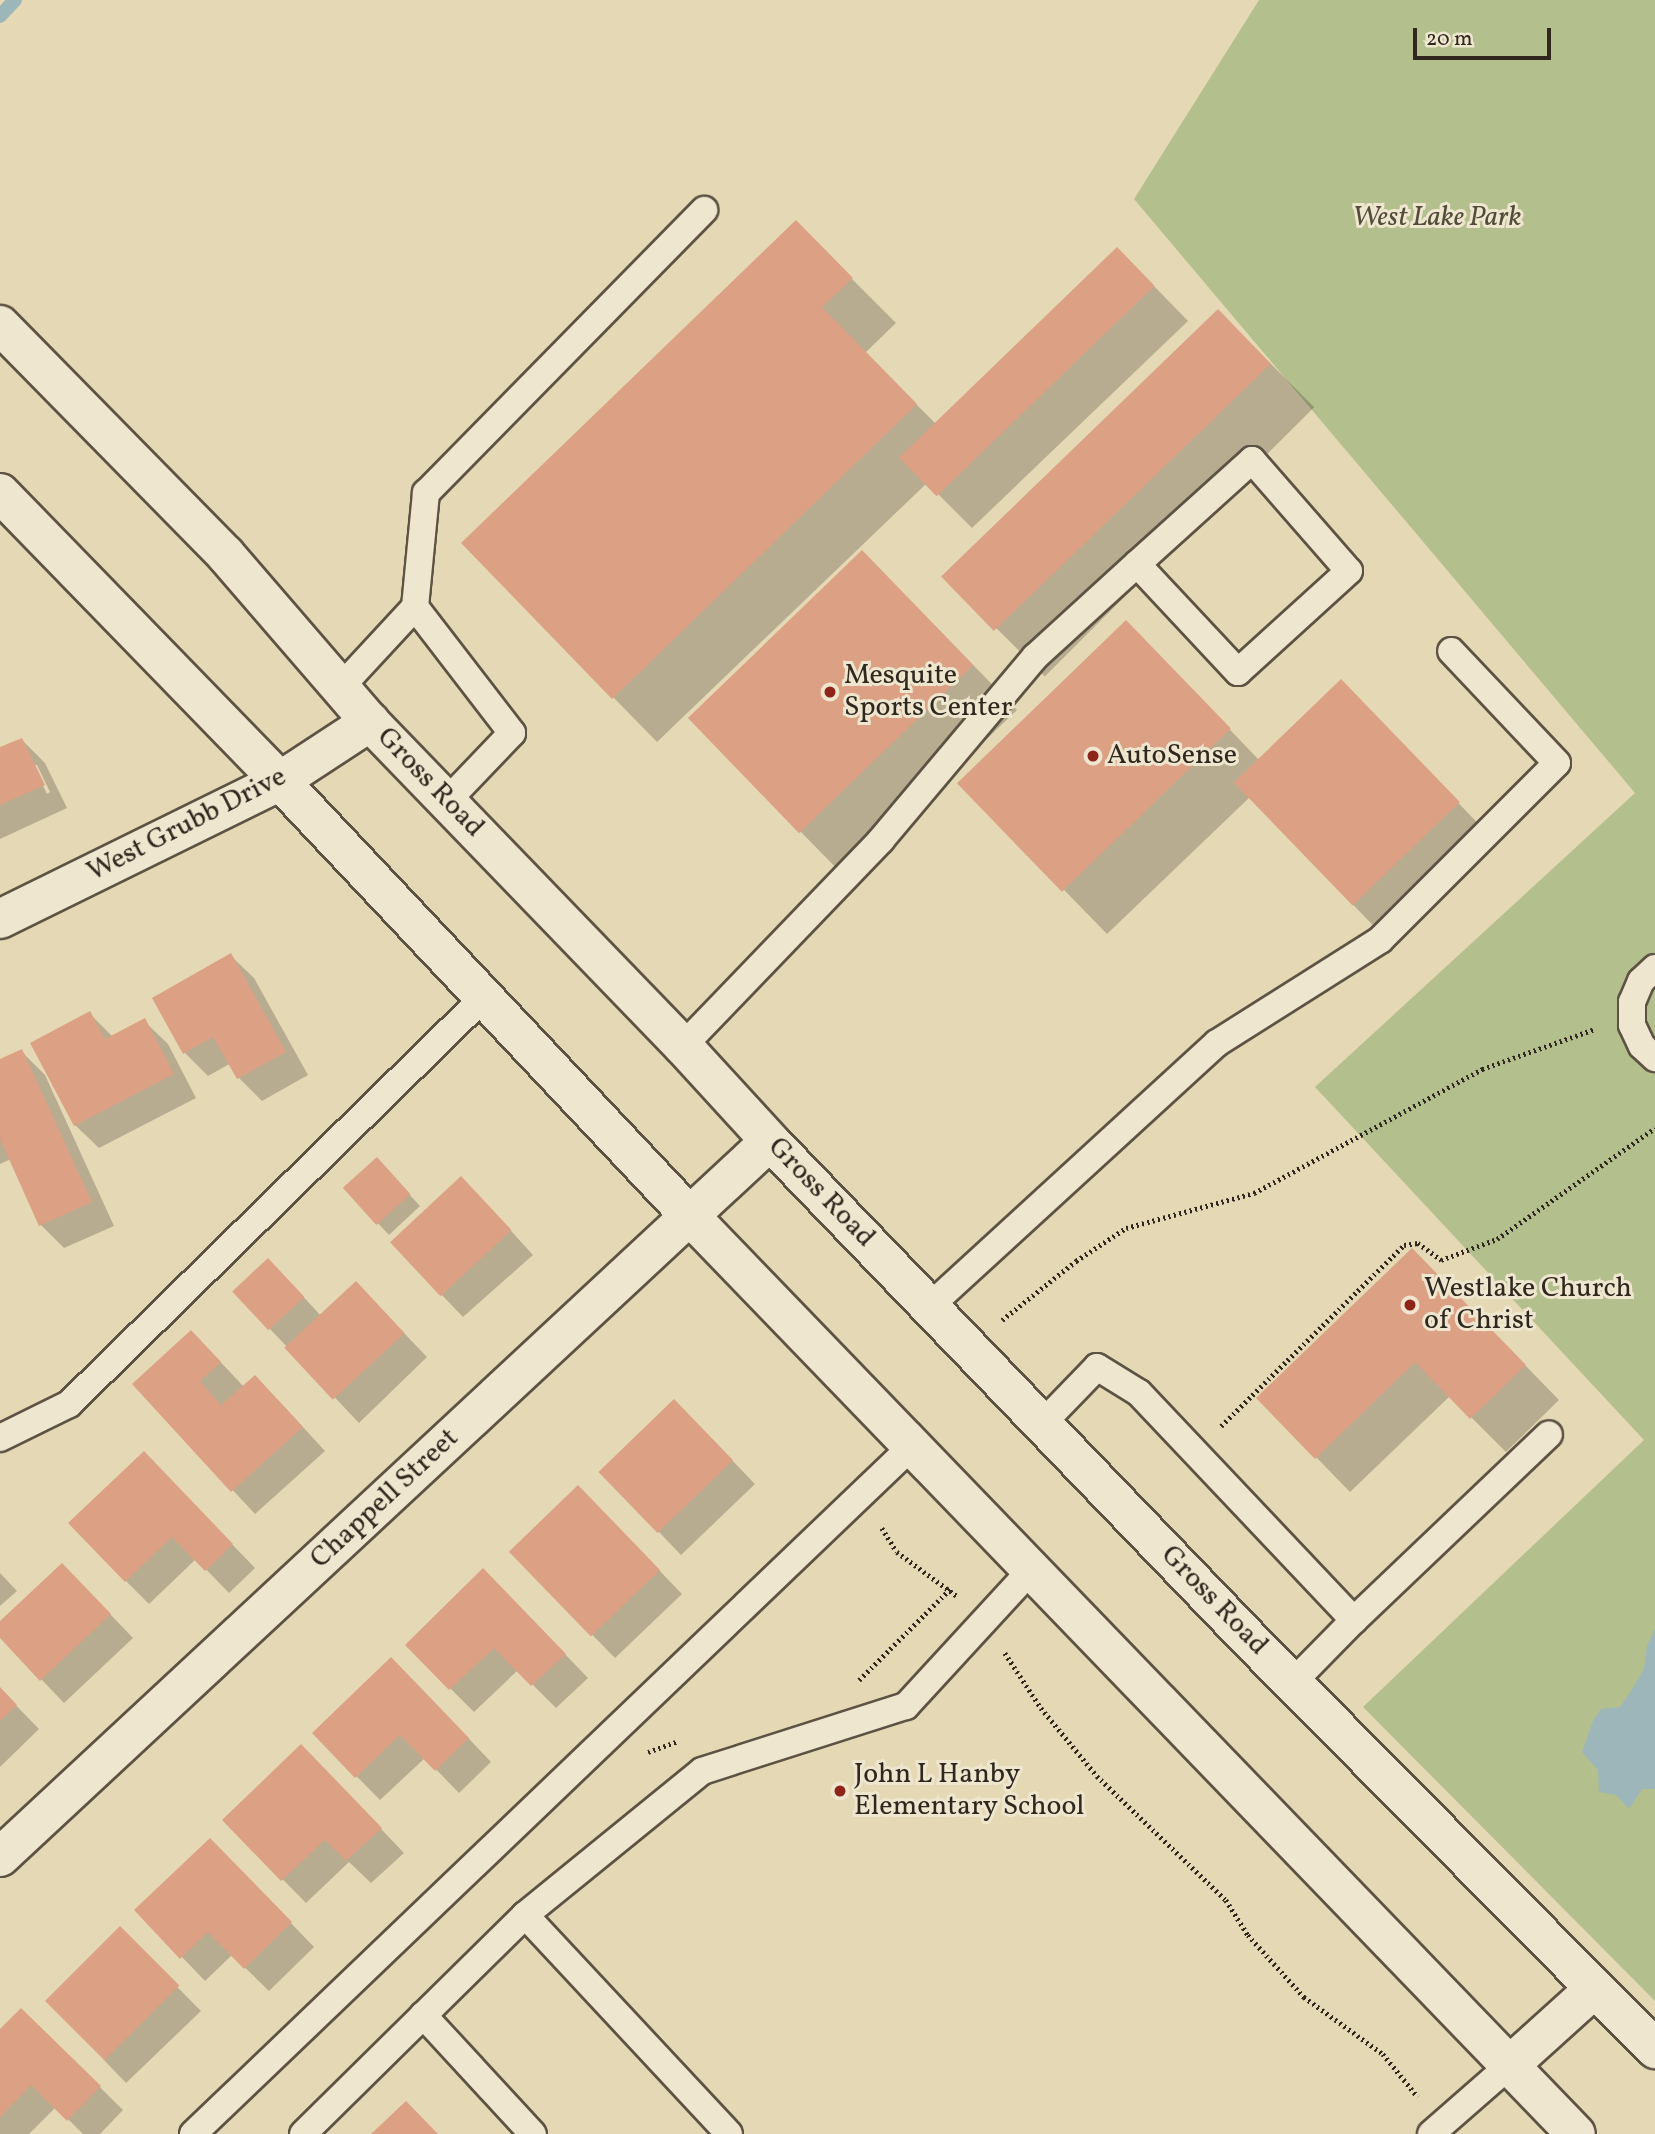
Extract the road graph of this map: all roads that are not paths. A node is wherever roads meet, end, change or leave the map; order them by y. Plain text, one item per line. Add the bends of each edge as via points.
1 (704, 210) dead end
2 (0, 325) edge
3 (0, 493) edge
4 (1137, 564) junction
5 (415, 607) junction
6 (1451, 651) dead end
7 (340, 688) junction
8 (370, 722) junction
9 (280, 780) junction
10 (448, 800) junction
11 (0, 919) edge
12 (1655, 968) edge
13 (484, 998) junction
14 (683, 1046) junction
15 (1655, 1058) edge
16 (770, 1141) junction
17 (689, 1215) junction
18 (930, 1306) junction
19 (1042, 1424) junction
20 (1549, 1434) dead end
21 (0, 1438) edge
22 (912, 1446) junction
23 (1031, 1570) junction
24 (1354, 1620) junction
25 (1293, 1682) junction
26 (0, 1857) edge
27 (525, 1915) junction
28 (1595, 1988) junction
29 (424, 2015) junction
30 (1655, 2049) edge
31 (1511, 2064) junction
32 (1437, 2128) edge
33 (193, 2134) edge
34 (303, 2134) edge
35 (533, 2134) edge
36 (729, 2134) edge
37 (1576, 2134) edge

1 - 5 lane via 426,494
2 - 7 main road, Gross Road via 225,554
3 - 9 main road
4 - 4 lane via 1252,460 1349,571 1237,672
4 - 14 lane via 1035,657 881,840
5 - 7 lane
5 - 10 lane via 512,733
6 - 18 lane via 1557,763 1380,940 1217,1043
7 - 8 main road, Gross Road
8 - 9 main road, West Grubb Drive
8 - 10 main road, Gross Road
9 - 11 main road, West Grubb Drive
9 - 13 main road
10 - 14 main road, Gross Road
12 - 15 lane via 1641,981 1632,1002 1632,1025 1642,1046
13 - 17 main road
13 - 21 lane via 69,1404
14 - 16 main road, Gross Road
16 - 17 main road, Chappell Street
16 - 18 main road, Gross Road
17 - 22 main road
17 - 26 main road, Chappell Street
18 - 19 main road, Gross Road
19 - 24 lane via 1097,1367 1139,1393
19 - 25 main road, Gross Road
20 - 24 lane
22 - 23 main road
22 - 33 lane
23 - 27 lane via 906,1706 702,1771
23 - 31 main road
24 - 25 lane
25 - 28 main road, Gross Road
27 - 29 lane
27 - 36 lane
28 - 30 main road, Gross Road
28 - 31 main road
29 - 34 lane
29 - 35 lane
31 - 32 lane
31 - 37 main road

